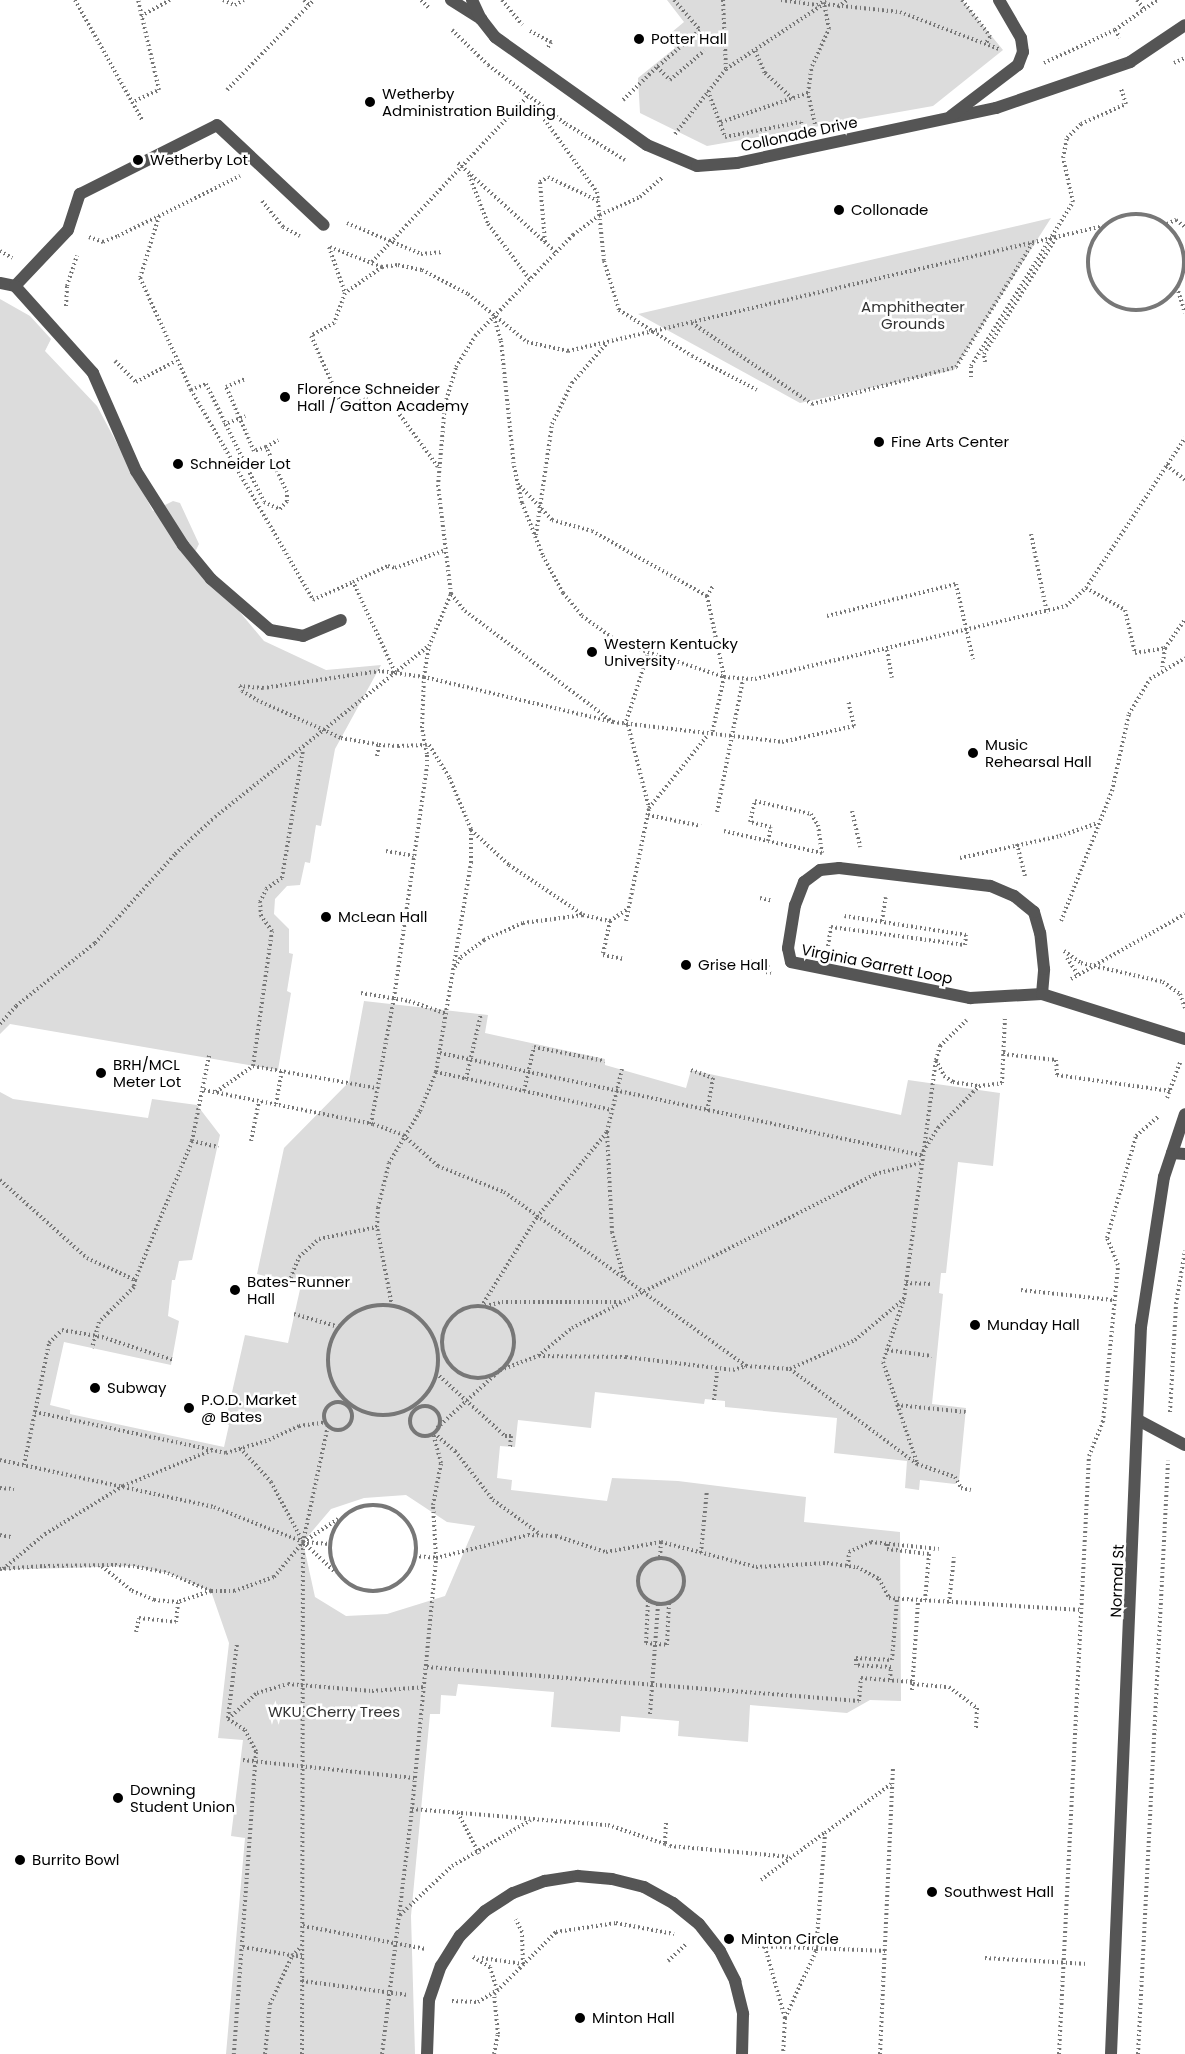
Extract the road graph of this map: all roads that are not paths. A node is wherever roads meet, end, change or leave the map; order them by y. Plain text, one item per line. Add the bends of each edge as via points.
1 (451, 0) edge
2 (471, 0) edge
3 (999, 0) edge
4 (481, 19) junction
5 (1185, 25) edge
6 (948, 118) junction
7 (324, 225) dead end
8 (0, 283) edge
9 (15, 286) junction
10 (341, 620) dead end
11 (1042, 994) junction
12 (1185, 1039) edge
13 (1185, 1114) edge
14 (1172, 1153) junction
15 (1185, 1154) edge
16 (1138, 1420) junction
17 (1185, 1445) edge
18 (427, 2054) edge
19 (742, 2054) edge
20 (1111, 2054) edge

1 - 4 street, Collonade Drive
2 - 4 street
3 - 6 street via 1021,38 1023,52 1018,65
4 - 6 street, Collonade Drive via 495,37 647,145 698,166 737,163
5 - 6 street, Collonade Drive via 1130,62 1087,79 996,108
7 - 9 street via 216,125 80,194 68,230
8 - 9 street
9 - 10 street via 93,373 136,471 183,545 211,579 270,630 303,636
11 - 11 street, Virginia Garrett Loop via 1044,969 1034,912 990,886 839,868 820,870 801,890 790,941 791,962 970,998
11 - 12 street, Virginia Garrett Loop
13 - 14 street, Normal St
14 - 15 street
14 - 16 street, Normal St via 1149,1259 1141,1327
16 - 17 street
16 - 20 street, Normal St
18 - 19 street via 429,2000 441,1966 460,1936 485,1911 513,1893 545,1881 578,1876 644,1887 699,1924 720,1951 735,1981 743,2014

